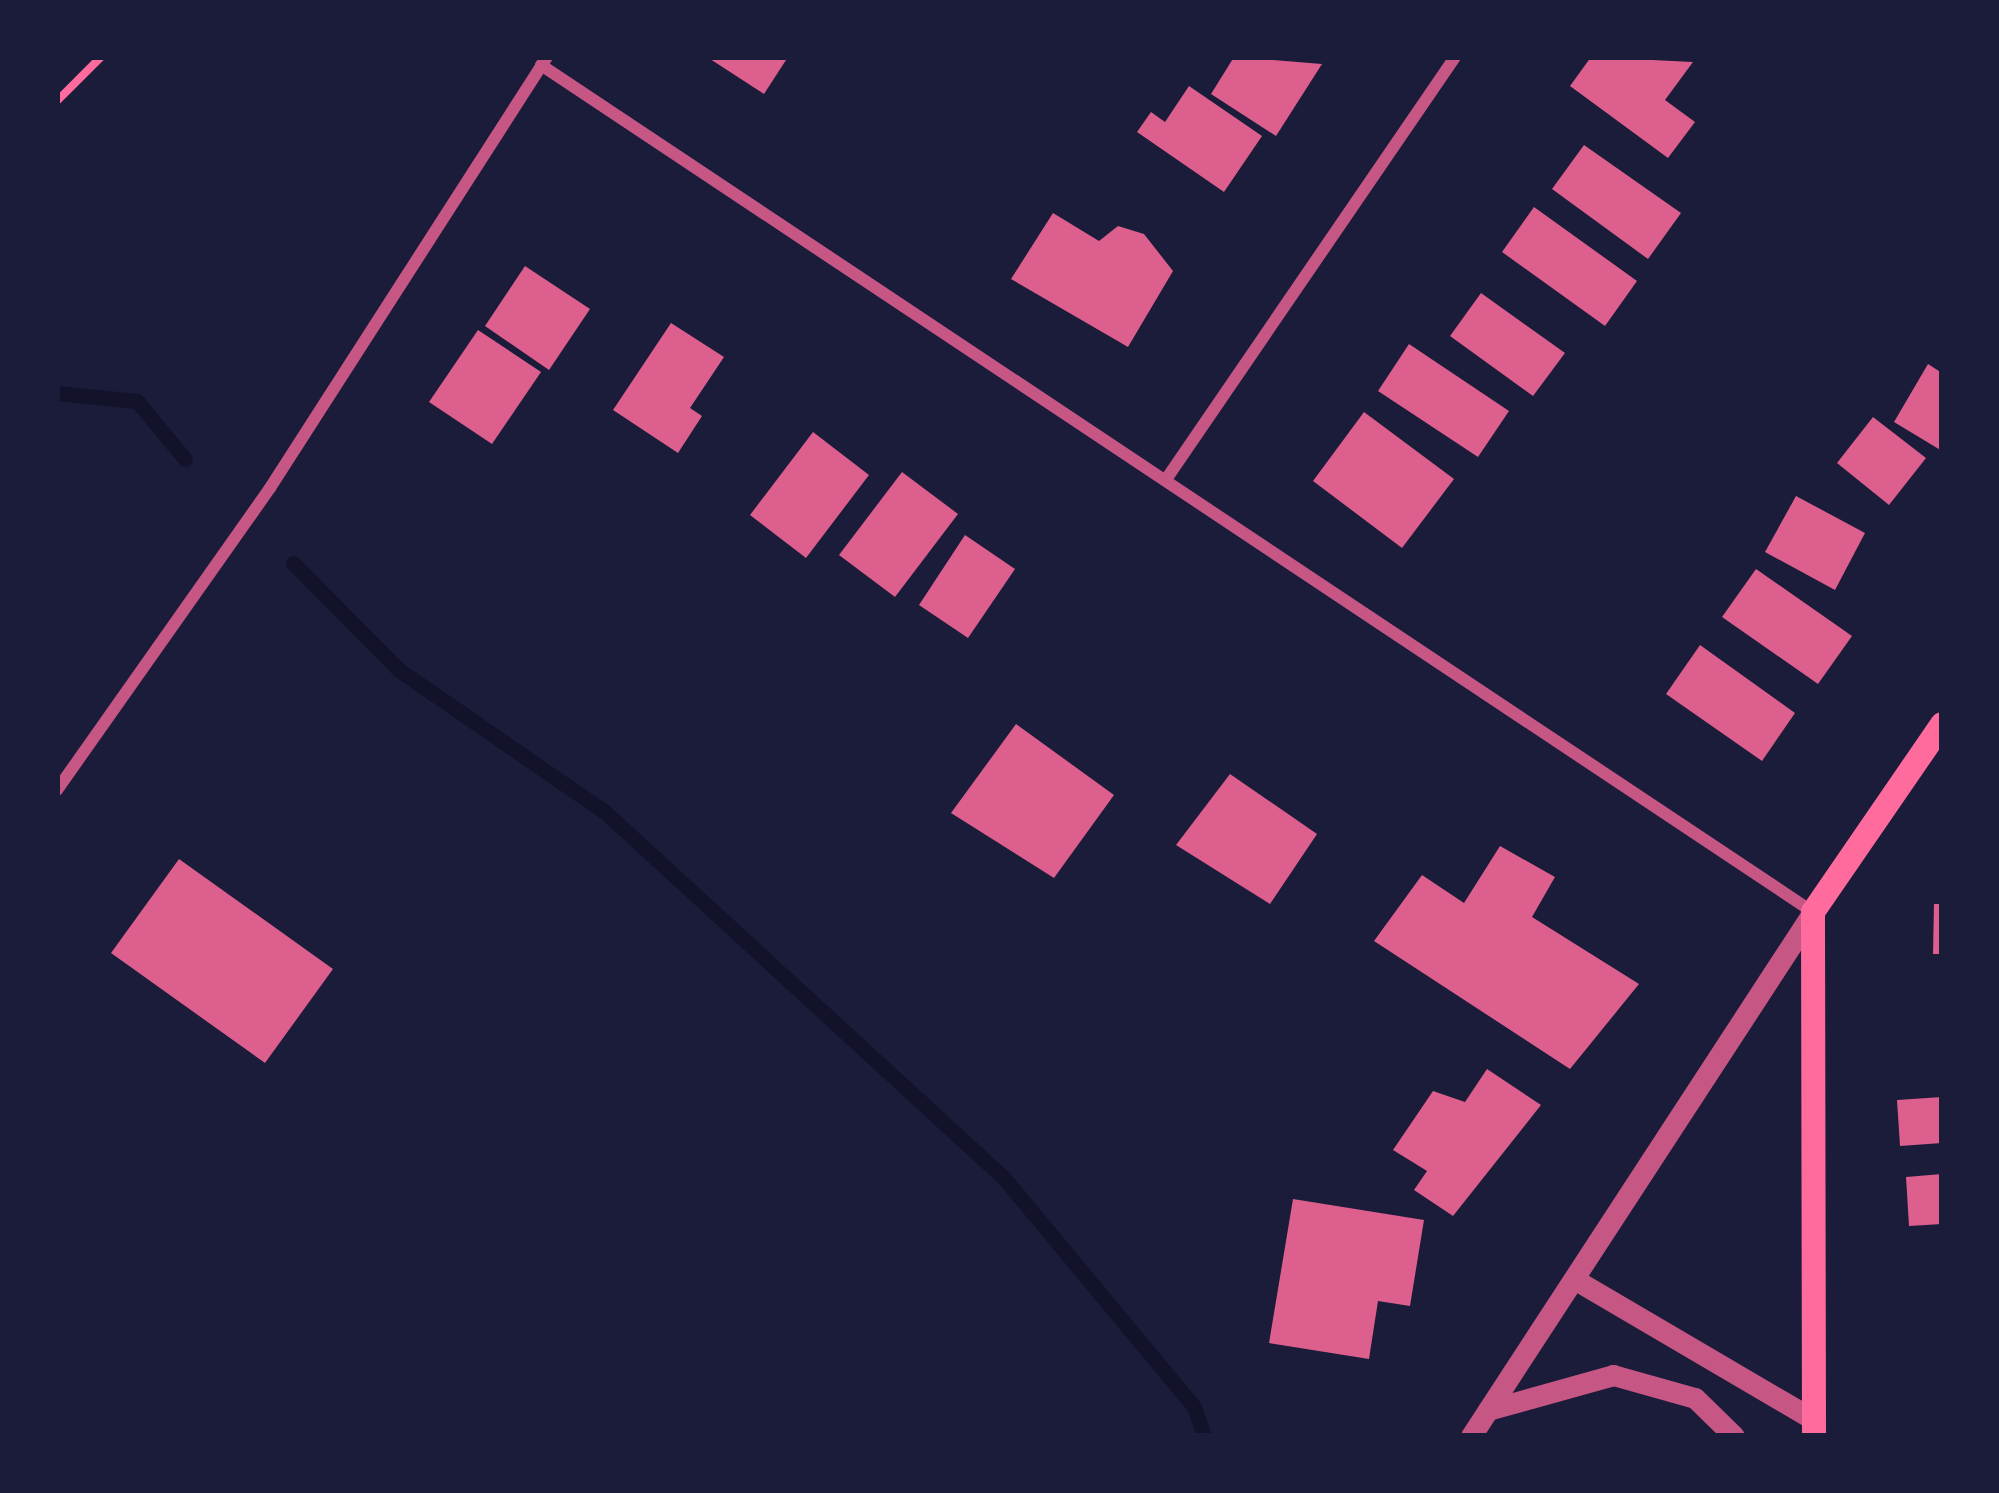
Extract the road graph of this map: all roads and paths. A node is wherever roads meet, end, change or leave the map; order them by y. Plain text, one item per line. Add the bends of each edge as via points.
1 (101, 57) edge
2 (1455, 57) edge
3 (544, 61) edge
4 (57, 101) edge
5 (1167, 478) junction
6 (1942, 724) edge
7 (57, 790) edge
8 (1813, 912) junction
9 (1574, 1279) junction
10 (1488, 1410) junction
11 (1813, 1427) edge
12 (1472, 1436) edge
13 (1734, 1436) edge

1 - 4 path
2 - 5 street
3 - 5 street
3 - 7 street via 214,572
5 - 8 street
6 - 8 main road
8 - 9 street
8 - 11 main road
9 - 10 street
9 - 11 street
10 - 12 street
10 - 13 street via 1613,1376 1695,1397

